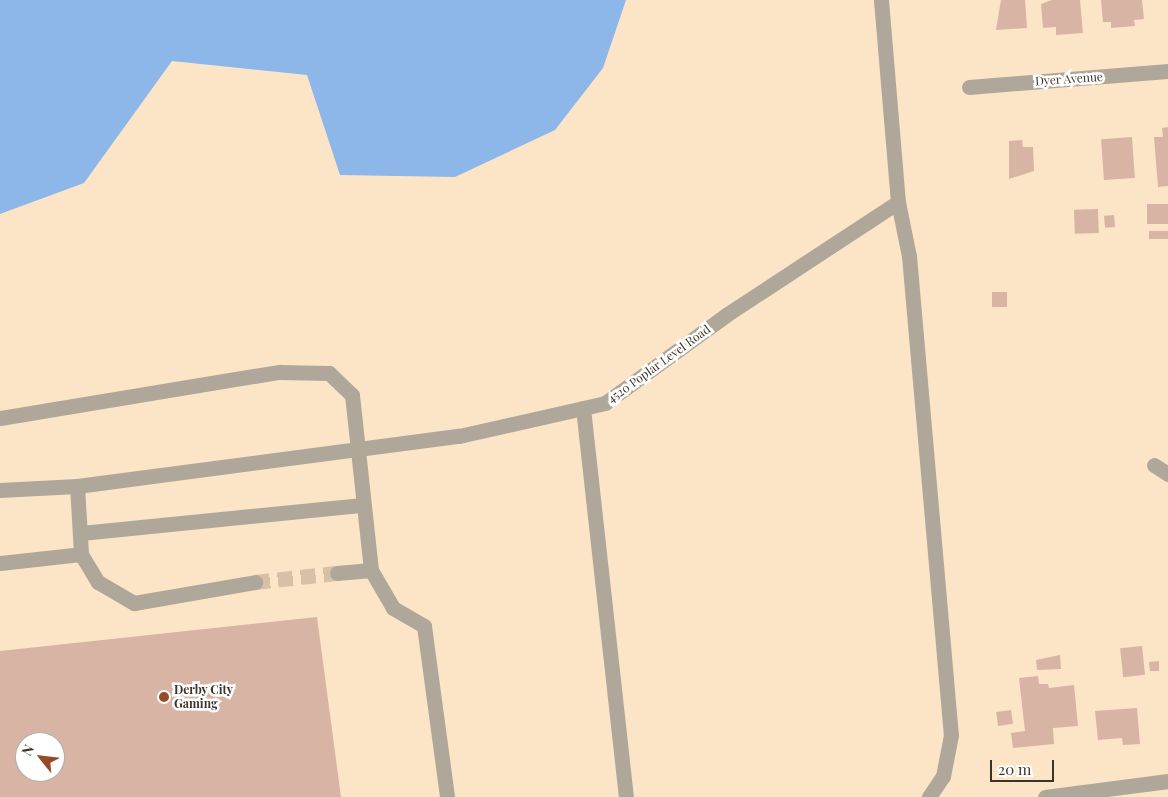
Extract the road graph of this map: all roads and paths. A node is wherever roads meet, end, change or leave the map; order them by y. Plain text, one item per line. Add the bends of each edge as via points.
1 (881, 0) edge
2 (1168, 71) edge
3 (970, 87) dead end
4 (898, 202) junction
5 (583, 408) junction
6 (0, 418) edge
7 (357, 452) junction
8 (1154, 465) dead end
9 (1168, 474) edge
10 (77, 486) junction
11 (0, 490) edge
12 (363, 505) junction
13 (81, 533) junction
14 (81, 554) junction
15 (0, 563) edge
16 (370, 570) junction
17 (337, 573) tunnel mouth
18 (255, 582) tunnel mouth
19 (1168, 781) edge
20 (447, 797) edge
21 (626, 797) edge
22 (929, 797) edge
23 (1044, 797) edge

1 - 4 street
2 - 3 street, Dyer Avenue
4 - 5 street, 4520 Poplar Level Road via 726,315 605,403
4 - 22 street via 909,256 951,735 943,776
5 - 7 street, 4520 Poplar Level Road via 459,436
5 - 21 street
6 - 7 street via 279,372 329,373 352,395
7 - 10 street, 4520 Poplar Level Road
7 - 12 street
8 - 9 street
10 - 11 street, 4520 Poplar Level Road
10 - 13 street
12 - 13 street
12 - 16 street
13 - 14 street
14 - 15 street
14 - 18 street via 98,582 134,603
16 - 17 street
16 - 20 street via 393,608 424,626
19 - 23 street

